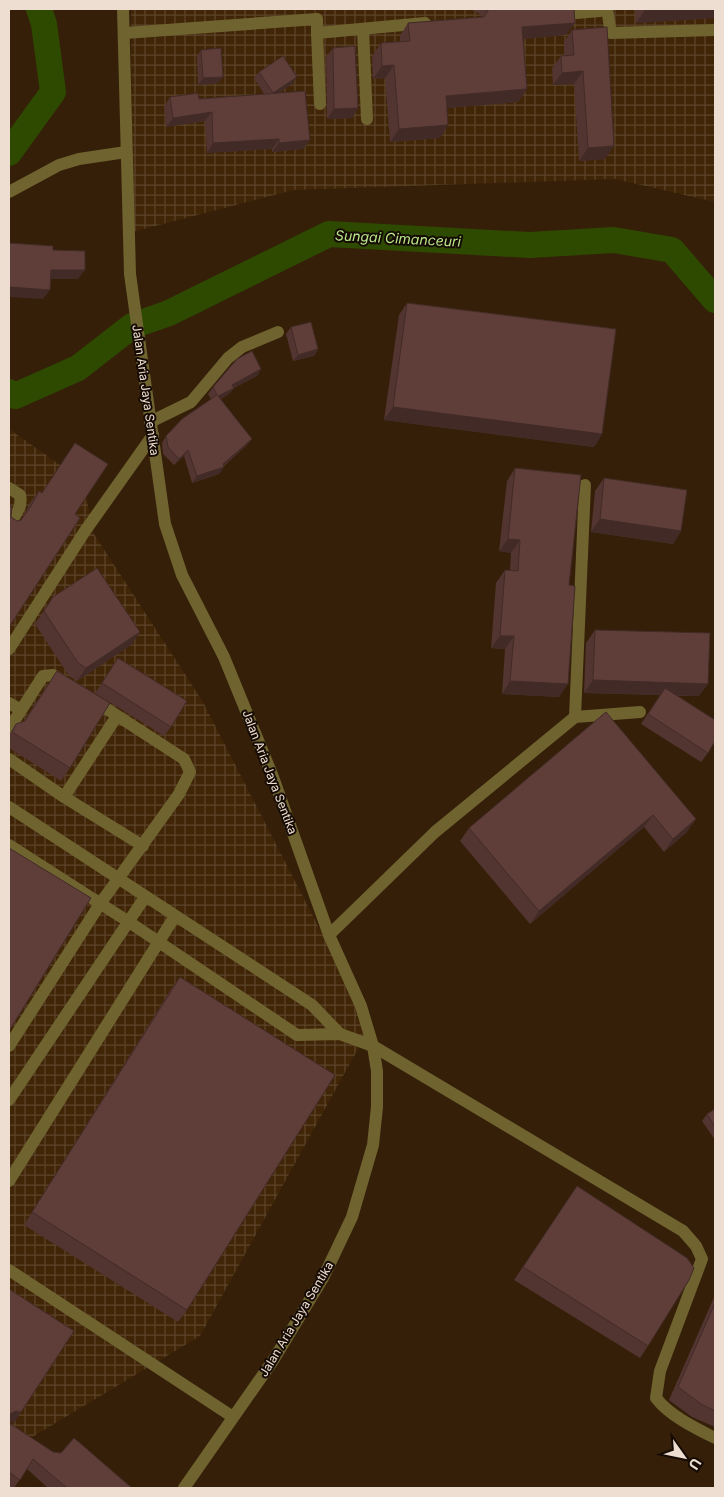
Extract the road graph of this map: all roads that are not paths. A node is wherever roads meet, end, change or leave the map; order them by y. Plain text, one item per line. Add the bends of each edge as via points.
1 (123, 9) edge
2 (606, 9) edge
3 (317, 14) edge
4 (564, 14) edge
5 (437, 22) edge
6 (363, 29) junction
7 (715, 30) edge
8 (125, 33) junction
9 (317, 33) junction
10 (320, 104) dead end
11 (367, 119) dead end
12 (126, 152) junction
13 (9, 192) edge
14 (278, 332) dead end
15 (150, 422) junction
16 (153, 435) junction
17 (585, 485) dead end
18 (9, 488) edge
19 (9, 526) edge
20 (9, 647) edge
21 (9, 703) edge
22 (21, 710) junction
23 (640, 712) dead end
24 (117, 716) junction
25 (575, 717) junction
26 (9, 729) edge
27 (9, 759) edge
28 (64, 797) junction
29 (9, 807) edge
30 (9, 845) edge
31 (143, 846) junction
32 (117, 880) junction
33 (145, 897) junction
34 (100, 904) junction
35 (175, 916) junction
36 (129, 922) junction
37 (329, 935) junction
38 (158, 943) junction
39 (340, 1034) junction
40 (9, 1046) edge
41 (373, 1046) junction
42 (9, 1100) edge
43 (9, 1180) edge
44 (9, 1270) edge
45 (233, 1417) junction
46 (715, 1438) edge
47 (184, 1488) edge

1 - 8 street, Jalan Aria Jaya Sentika
2 - 4 street
2 - 7 street via 611,33
3 - 8 street
3 - 9 street
5 - 6 street
6 - 9 street
6 - 11 street
8 - 12 street, Jalan Aria Jaya Sentika
9 - 10 street
12 - 13 street via 59,165
12 - 15 street, Jalan Aria Jaya Sentika via 130,274
14 - 15 street via 242,347 228,358 191,402
15 - 16 street, Jalan Aria Jaya Sentika
16 - 20 street
16 - 37 street, Jalan Aria Jaya Sentika via 165,524 182,575 232,675 277,786
17 - 25 street
18 - 19 street via 20,495 22,501
21 - 22 street
22 - 24 street via 43,676 53,675
22 - 26 street
23 - 25 street
24 - 28 street
24 - 31 street via 184,759 190,772
25 - 37 street via 435,832
27 - 28 street
28 - 31 street
29 - 32 street
30 - 34 street
31 - 32 street
32 - 33 street
32 - 34 street
33 - 35 street
33 - 36 street
34 - 36 street
34 - 40 street
35 - 38 street
35 - 39 street via 312,1005
36 - 38 street
36 - 42 street
37 - 41 street, Jalan Aria Jaya Sentika via 360,1006
38 - 39 street via 297,1035
38 - 43 street
39 - 41 street
41 - 45 street, Jalan Aria Jaya Sentika via 377,1080 374,1145 352,1217 323,1278 274,1359
41 - 46 street via 683,1231 702,1259 660,1371 656,1398 663,1407
44 - 45 street
45 - 47 street, Jalan Aria Jaya Sentika

